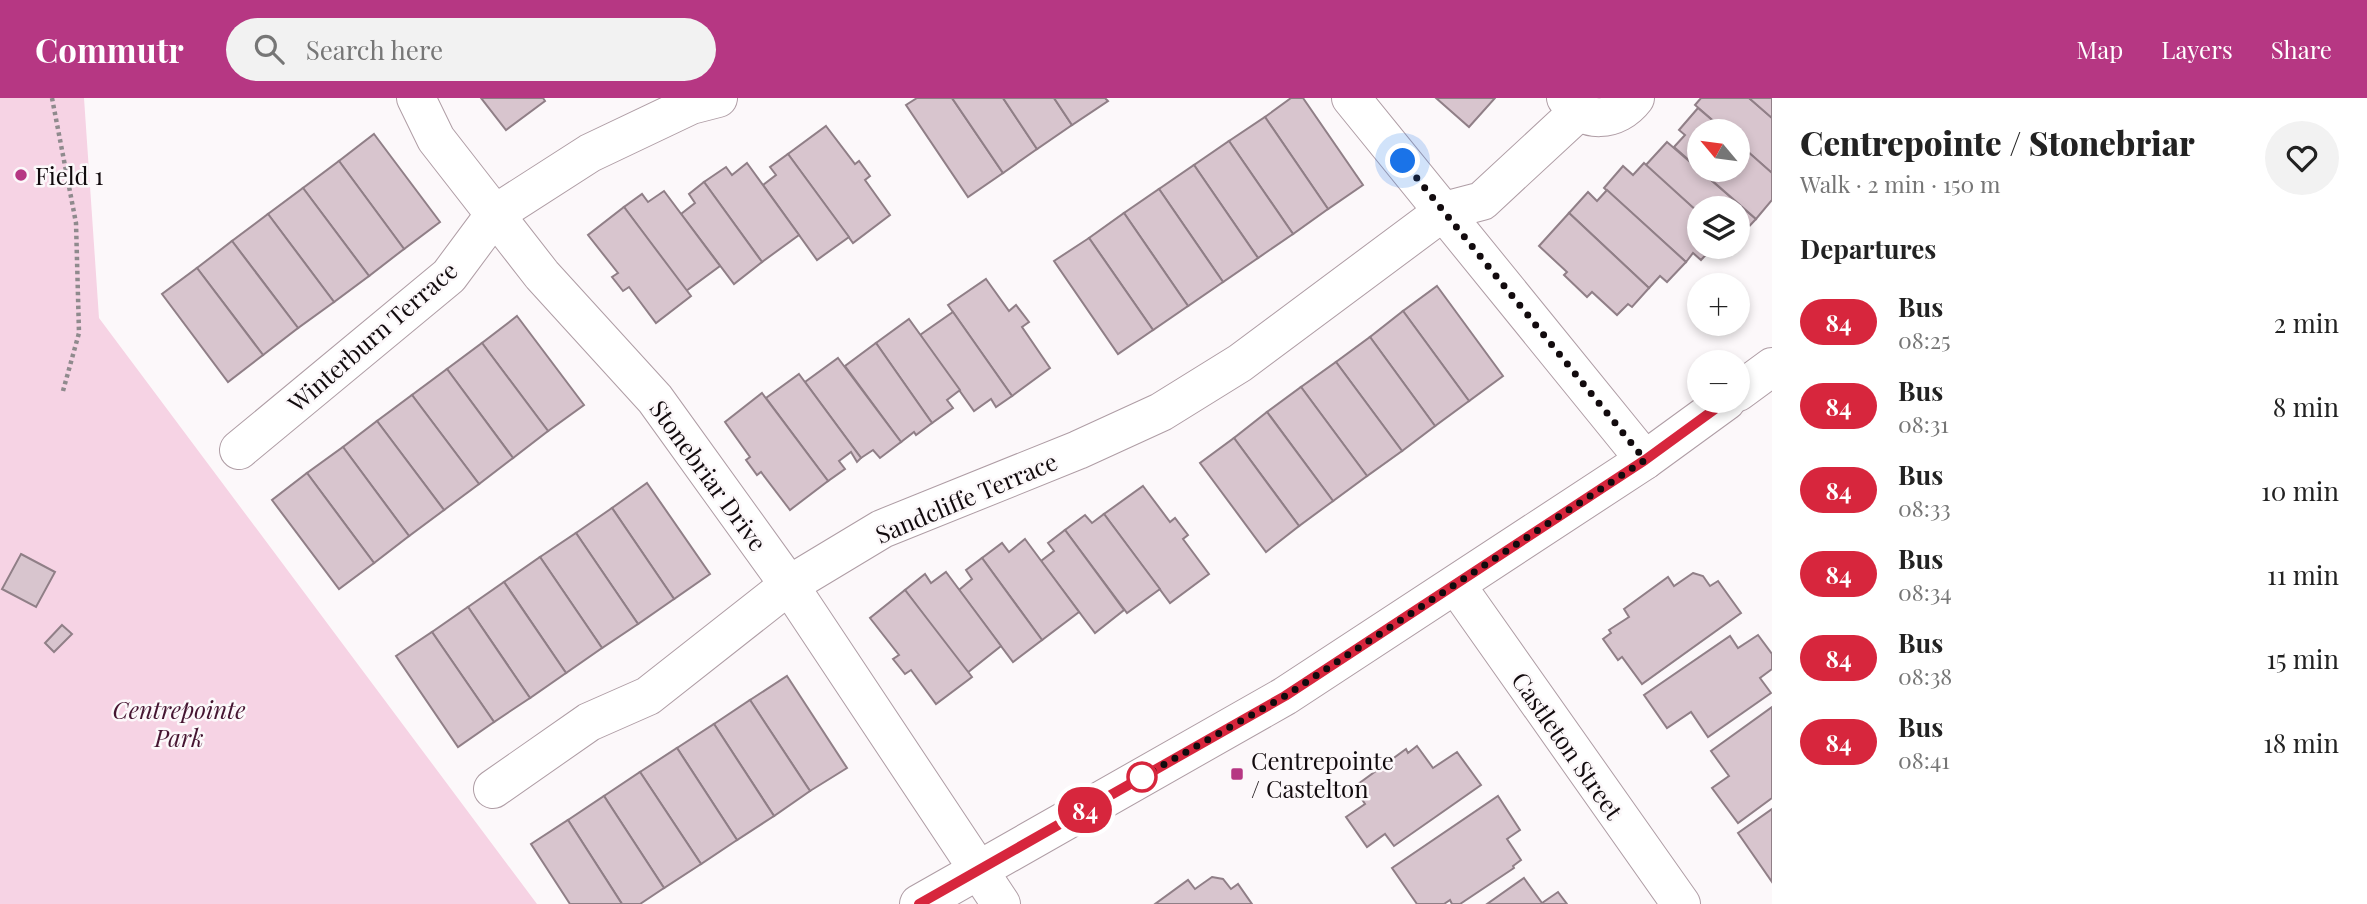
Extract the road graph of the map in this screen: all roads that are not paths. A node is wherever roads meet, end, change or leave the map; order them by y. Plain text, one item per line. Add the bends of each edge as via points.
1 (416, 98) edge
2 (718, 98) edge
3 (1351, 98) edge
4 (1635, 98) edge
5 (1572, 105) edge
6 (1444, 211) junction
7 (495, 214) junction
8 (1772, 367) edge
9 (1750, 383) edge
10 (1710, 413) edge
11 (239, 450) dead end
12 (1645, 460) junction
13 (789, 585) junction
14 (1456, 585) junction
15 (494, 789) dead end
16 (978, 870) junction
17 (919, 904) edge
18 (1001, 904) edge
19 (1681, 904) edge

1 - 7 street, Stonebriar Drive via 436,139
2 - 7 street, Winterburn Terrace via 691,105 590,153
3 - 6 street
4 - 5 street via 1627,109 1602,118 1589,117
5 - 6 street via 1482,201
6 - 12 street
6 - 13 street, Sandcliffe Terrace via 1240,363 1161,412 882,529
7 - 11 street, Winterburn Terrace via 450,276
7 - 13 street, Stonebriar Drive via 542,275 655,399
8 - 9 street
10 - 12 street
12 - 14 street
13 - 15 street, Sandcliffe Terrace via 648,696 589,722
13 - 16 street, Stonebriar Drive
14 - 16 street via 1285,696
14 - 19 street, Castleton Street
16 - 17 street
16 - 18 street, Stonebriar Drive

